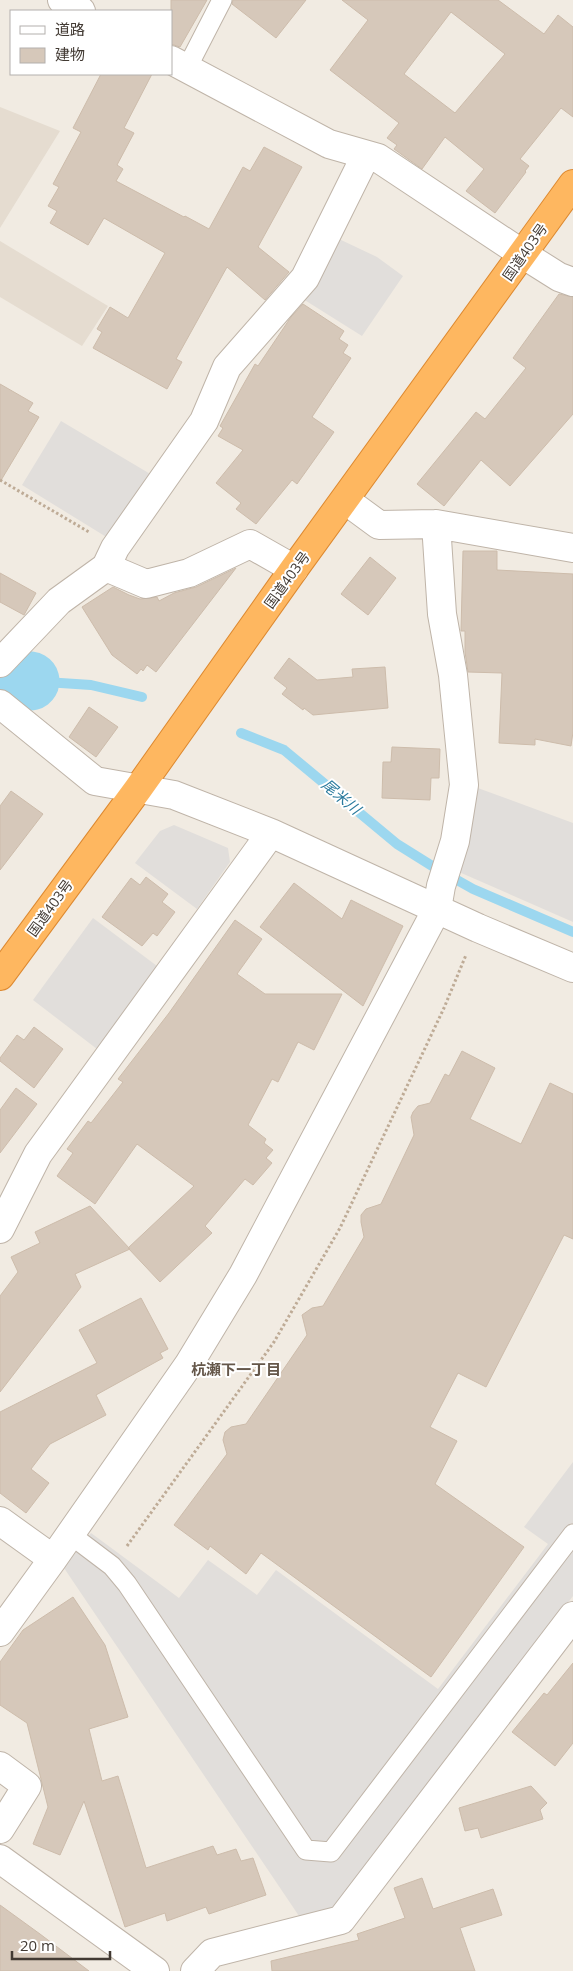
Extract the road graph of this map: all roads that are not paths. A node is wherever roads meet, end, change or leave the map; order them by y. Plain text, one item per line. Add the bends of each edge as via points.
1 (62, 0) edge
2 (222, 0) edge
3 (79, 10) edge
4 (179, 64) edge
5 (366, 155) junction
6 (573, 184) edge
7 (524, 255) junction
8 (573, 282) edge
9 (345, 500) junction
10 (436, 524) junction
11 (573, 548) edge
12 (111, 557) junction
13 (294, 569) junction
14 (0, 663) edge
15 (0, 704) edge
16 (138, 789) junction
17 (270, 833) junction
18 (437, 909) junction
19 (573, 968) edge
20 (0, 976) edge
21 (0, 1229) edge
22 (0, 1520) edge
23 (573, 1534) edge
24 (71, 1535) junction
25 (53, 1558) junction
26 (573, 1616) edge
27 (0, 1632) edge
28 (0, 1766) edge
29 (0, 1829) edge
30 (0, 1859) edge
31 (203, 1968) edge
32 (155, 1971) edge

1 - 3 street
2 - 4 lane
4 - 5 street via 329,144
5 - 7 street via 378,158
5 - 12 street via 305,278 227,368 204,421
6 - 7 highway, 国道403号
7 - 8 street
7 - 9 highway, 国道403号
9 - 10 street via 379,525
9 - 13 highway, 国道403号
10 - 11 street
10 - 18 street via 442,614 453,675 464,784 455,841
12 - 13 street via 146,584 189,573 250,544
12 - 14 street via 59,601
13 - 16 highway, 国道403号
15 - 16 street via 96,781
16 - 17 street via 174,795
16 - 20 highway, 国道403号
17 - 18 street
17 - 21 street via 38,1154
18 - 19 street
18 - 24 street via 243,1276 189,1364
22 - 25 street
23 - 24 lane via 331,1852 306,1850 127,1584 112,1566
24 - 25 street
25 - 27 street
26 - 31 street via 341,1920 212,1953
28 - 29 street via 27,1786
30 - 32 street

